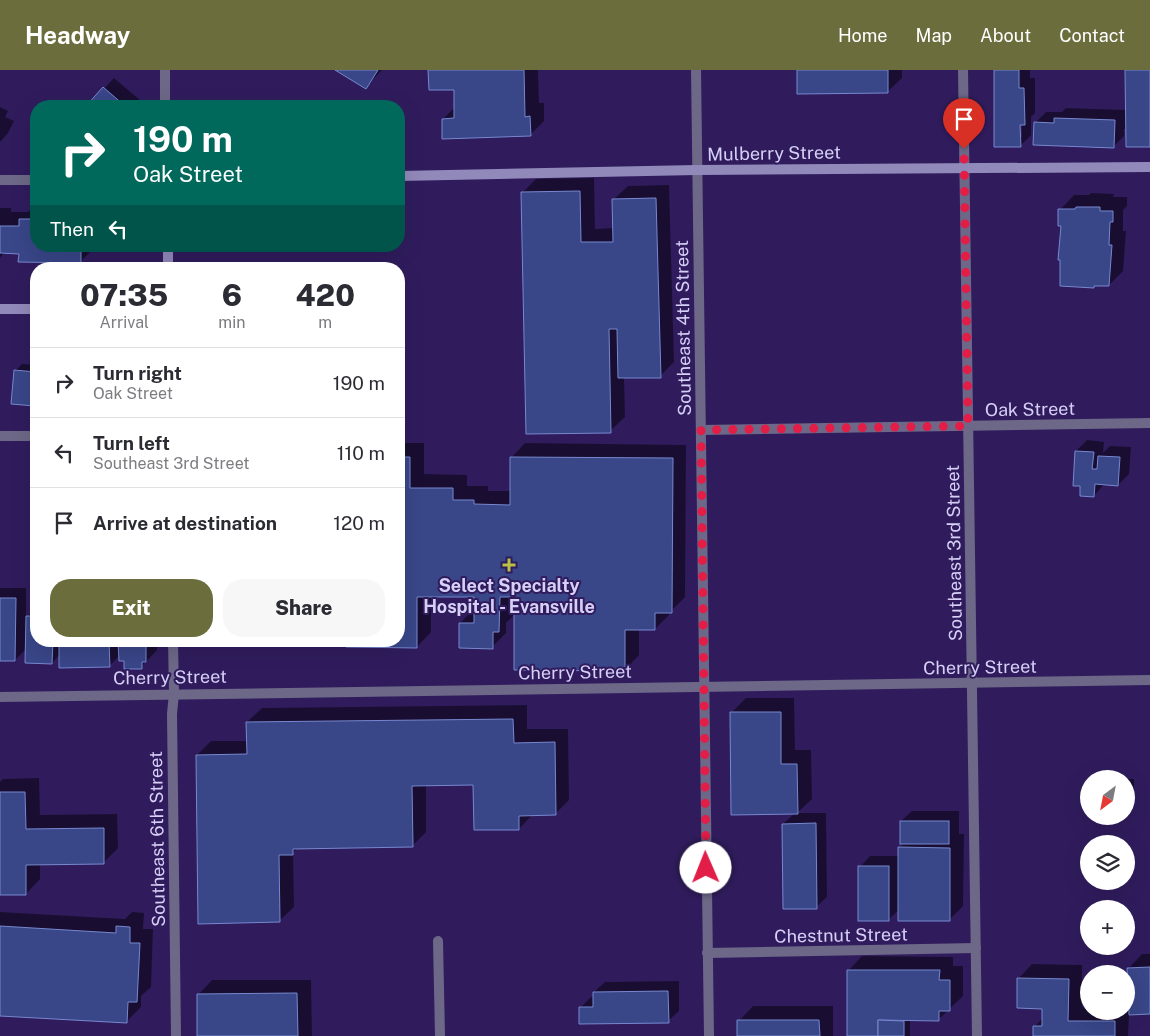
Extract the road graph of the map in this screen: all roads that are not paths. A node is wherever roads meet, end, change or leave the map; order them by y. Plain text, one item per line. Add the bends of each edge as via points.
1 (165, 70) edge
2 (696, 70) edge
3 (963, 70) edge
4 (165, 100) edge
5 (1150, 166) edge
6 (964, 167) junction
7 (697, 170) junction
8 (405, 176) edge
9 (0, 180) edge
10 (30, 180) edge
11 (0, 309) edge
12 (30, 309) edge
13 (1150, 423) edge
14 (968, 426) junction
15 (701, 430) junction
16 (0, 436) edge
17 (30, 436) edge
18 (173, 647) edge
19 (1150, 680) edge
20 (972, 684) junction
21 (704, 687) junction
22 (174, 693) junction
23 (0, 696) edge
24 (438, 941) dead end
25 (976, 948) junction
26 (707, 953) junction
27 (176, 1036) edge
28 (440, 1036) edge
29 (709, 1036) edge
30 (977, 1036) edge

1 - 4 street
2 - 7 street, Southeast 4th Street
3 - 6 street, Southeast 3rd Street
5 - 6 street, Mulberry Street
6 - 7 street, Mulberry Street
6 - 14 street, Southeast 3rd Street
7 - 8 street, Mulberry Street
7 - 15 street, Southeast 4th Street
9 - 10 street
11 - 12 street
13 - 14 street, Oak Street
14 - 15 street, Oak Street
14 - 20 street, Southeast 3rd Street
15 - 21 street, Southeast 4th Street
16 - 17 street
18 - 22 street, Southeast 6th Street
19 - 20 street, Cherry Street
20 - 21 street, Cherry Street
20 - 25 street, Southeast 3rd Street
21 - 22 street, Cherry Street
21 - 26 street, Southeast 4th Street
22 - 23 street, Cherry Street
22 - 27 street, Southeast 6th Street
24 - 28 street
25 - 26 street, Chestnut Street
25 - 30 street, Southeast 3rd Street
26 - 29 street, Southeast 4th Street

